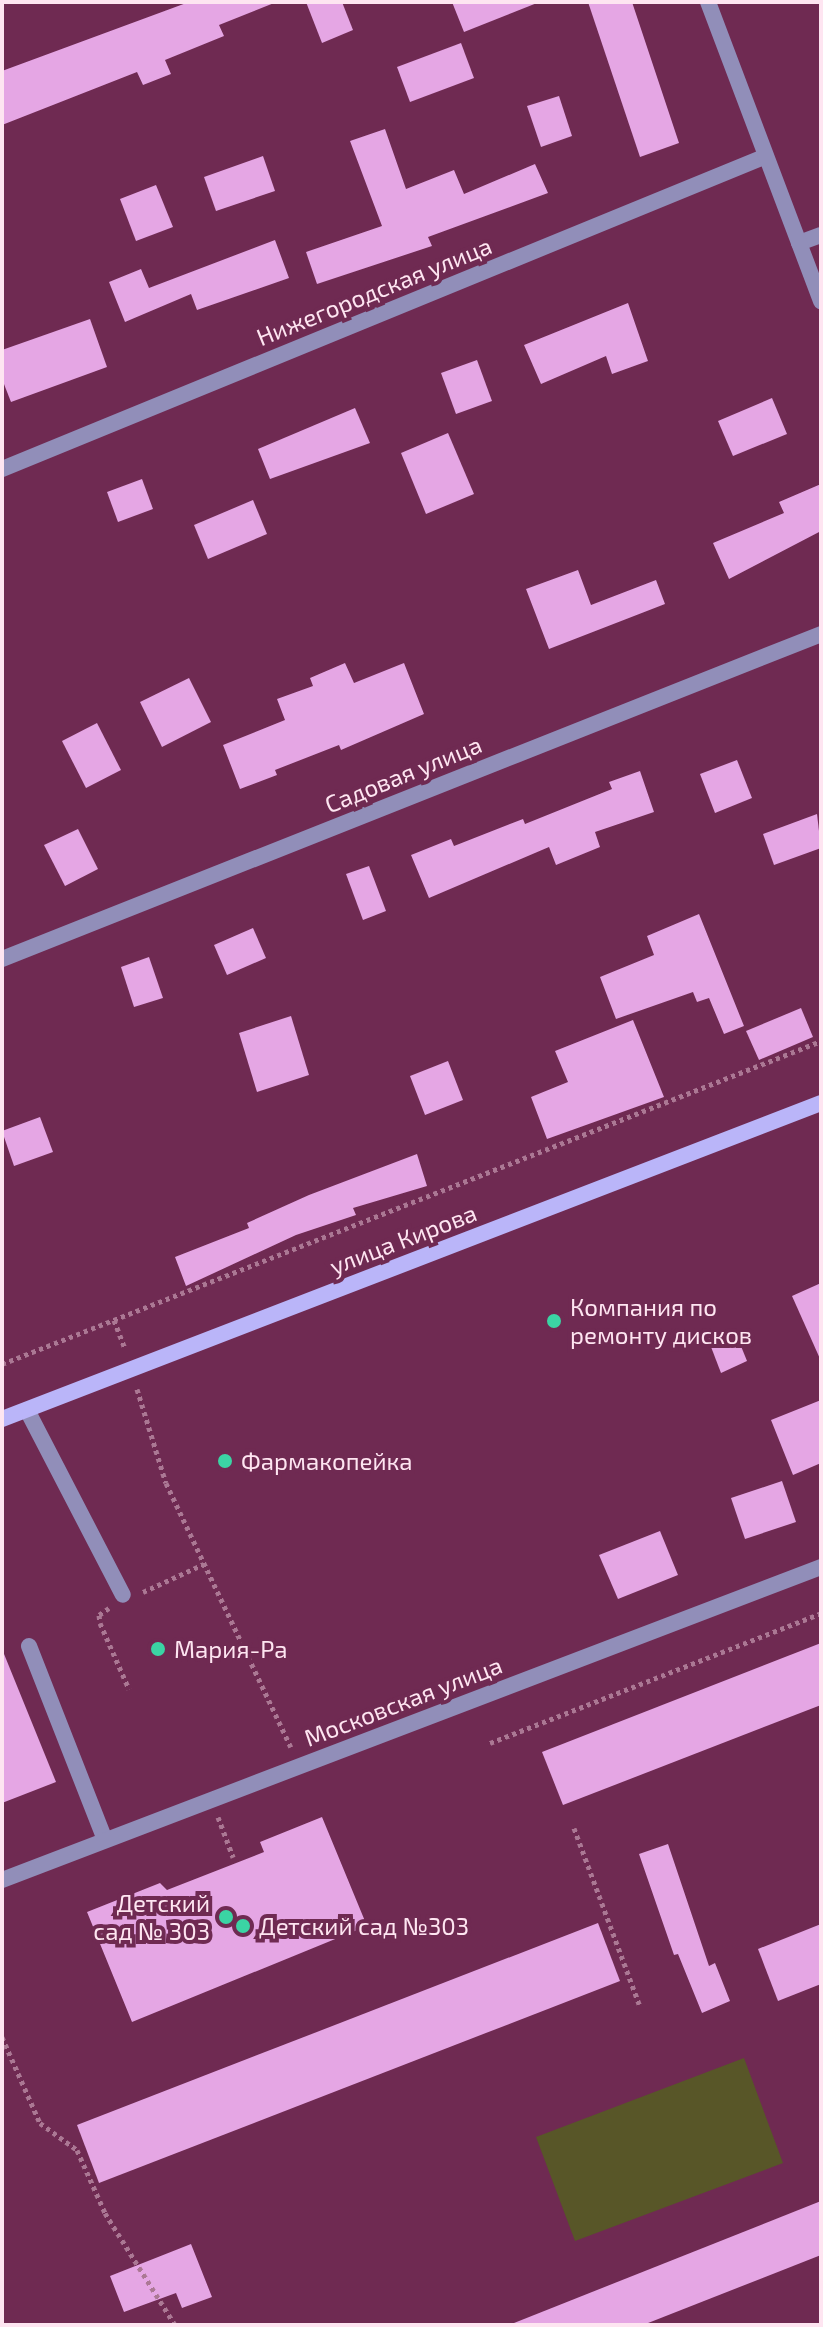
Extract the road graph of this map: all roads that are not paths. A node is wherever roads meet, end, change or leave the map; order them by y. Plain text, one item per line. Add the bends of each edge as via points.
1 (708, 2) edge
2 (764, 157) junction
3 (821, 235) edge
4 (799, 243) junction
5 (821, 301) edge
6 (2, 469) edge
7 (821, 634) edge
8 (2, 959) edge
9 (821, 1103) edge
10 (27, 1410) junction
11 (2, 1419) edge
12 (821, 1567) edge
13 (123, 1595) dead end
14 (29, 1646) dead end
15 (105, 1840) junction
16 (2, 1880) edge

1 - 2 street
2 - 4 street
2 - 6 street, Нижегородская улица
3 - 4 street
4 - 5 street
7 - 8 street, Садовая улица
9 - 10 main road, улица Кирова
10 - 11 main road, улица Кирова
10 - 13 street
12 - 15 street, Московская улица
14 - 15 street
15 - 16 street, Московская улица

